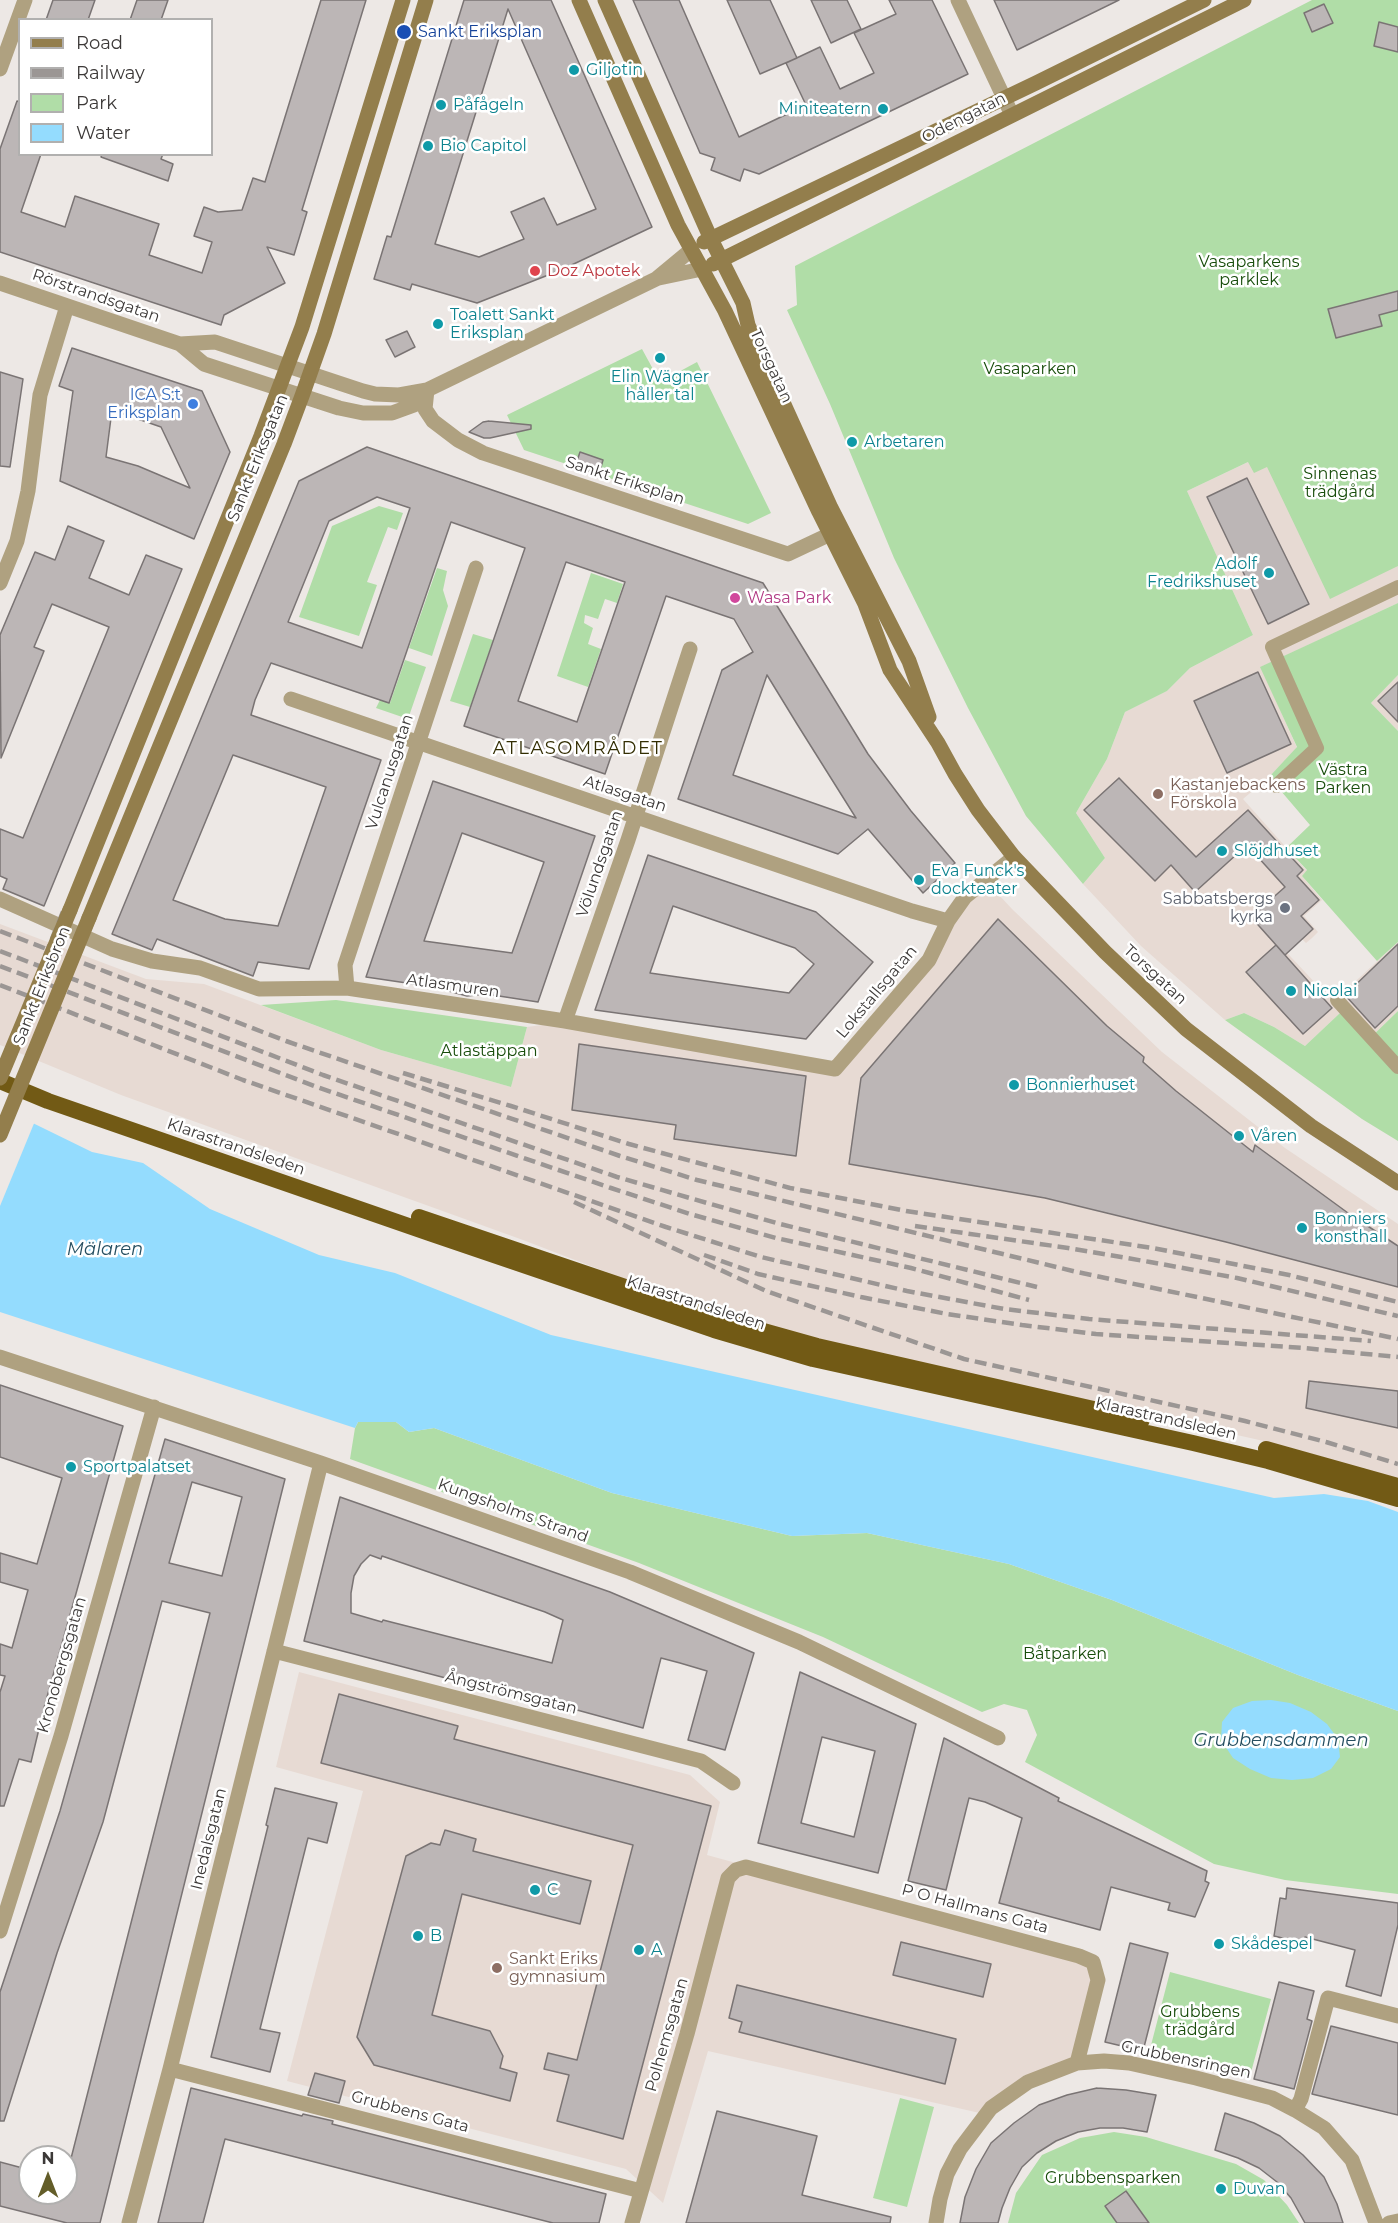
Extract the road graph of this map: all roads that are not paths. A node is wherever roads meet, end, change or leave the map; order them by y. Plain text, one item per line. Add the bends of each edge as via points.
1 (25, 0) edge
2 (403, 0) edge
3 (426, 0) edge
4 (579, 0) edge
5 (605, 0) edge
6 (958, 0) edge
7 (1204, 0) edge
8 (1244, 0) edge
9 (18, 18) edge
10 (18, 19) edge
11 (0, 69) edge
12 (1004, 99) junction
13 (1012, 115) junction
14 (710, 237) junction
15 (692, 250) junction
16 (721, 260) junction
17 (702, 269) junction
18 (656, 279) junction
19 (0, 283) edge
20 (67, 306) junction
21 (180, 344) junction
22 (287, 366) junction
23 (310, 373) junction
24 (279, 388) junction
25 (427, 390) junction
26 (302, 396) junction
27 (836, 531) junction
28 (476, 568) dead end
29 (0, 583) edge
30 (1398, 586) edge
31 (690, 650) dead end
32 (291, 699) dead end
33 (418, 742) junction
34 (1276, 786) dead end
35 (635, 816) junction
36 (1014, 857) junction
37 (0, 899) edge
38 (70, 910) joint
39 (89, 918) joint
40 (948, 921) junction
41 (347, 988) junction
42 (1336, 1000) dead end
43 (565, 1021) junction
44 (1398, 1067) edge
45 (0, 1069) edge
46 (835, 1069) joint
47 (0, 1080) edge
48 (0, 1135) edge
49 (1398, 1184) edge
50 (0, 1357) edge
51 (154, 1407) junction
52 (321, 1463) junction
53 (1398, 1486) edge
54 (1398, 1499) edge
55 (274, 1651) junction
56 (998, 1738) dead end
57 (733, 1783) dead end
58 (746, 1867) joint
59 (0, 1931) edge
60 (1398, 2016) edge
61 (1077, 2063) junction
62 (170, 2069) junction
63 (1295, 2110) junction
64 (641, 2191) junction
65 (1398, 2221) edge
66 (129, 2223) edge
67 (632, 2223) edge
68 (936, 2223) edge
69 (1376, 2223) edge
70 (1389, 2223) edge

1 - 9 street
2 - 22 main road, Sankt Eriksgatan
3 - 23 main road, Sankt Eriksgatan
4 - 15 main road, Torsgatan
5 - 14 main road, Torsgatan
6 - 12 street
7 - 12 main road, Odengatan
8 - 13 main road, Odengatan
10 - 11 street
12 - 13 street
12 - 14 main road, Odengatan
13 - 16 main road, Odengatan
14 - 15 main road, Odengatan
14 - 16 main road, Torsgatan
15 - 17 main road, Torsgatan
15 - 18 street
16 - 17 main road, Odengatan
16 - 27 main road, Torsgatan via 743,303 748,325
17 - 18 street
17 - 27 main road, Torsgatan
18 - 25 street
19 - 20 street, Rörstrandsgatan
20 - 21 street, Rörstrandsgatan
20 - 29 street via 40,395 28,491 17,541
21 - 22 street, Rörstrandsgatan via 215,342
21 - 24 street, Rörstrandsgatan via 204,364
22 - 23 street
22 - 24 main road, Sankt Eriksgatan
23 - 25 street via 375,394
23 - 26 main road, Sankt Eriksgatan
24 - 26 street
24 - 38 main road, Sankt Eriksgatan
25 - 26 street via 414,405 392,413 363,413
25 - 27 street, Sankt Eriksplan via 425,409 433,421 483,453 788,554
26 - 39 main road, Sankt Eriksgatan
27 - 36 main road, Torsgatan via 909,661 938,743 978,810
28 - 33 street, Vulcanusgatan
30 - 34 street via 1272,647 1317,748
31 - 35 street, Völundsgatan
32 - 33 street, Atlasgatan
33 - 35 street, Atlasgatan
33 - 41 street, Vulcanusgatan via 345,964
35 - 40 street, Atlasgatan
35 - 43 street, Völundsgatan
36 - 40 street, Lokstallsgatan via 965,897
36 - 49 main road, Torsgatan via 1186,1029 1311,1126
37 - 41 street, Atlasmuren via 112,949 152,961 200,968 259,990
38 - 47 main road, Sankt Eriksbron, bridge
39 - 48 main road, Sankt Eriksbron, bridge
40 - 46 street, Lokstallsgatan via 929,960
41 - 43 street, Atlasmuren
42 - 44 street
43 - 46 street, Atlasmuren
45 - 53 highway, Klarastrandsleden via 64,1095 717,1318 817,1347 1272,1450
47 - 54 highway, Klarastrandsleden via 48,1101 429,1233 813,1359 1193,1443
50 - 51 street, Kungsholms Strand
51 - 52 street, Kungsholms Strand
51 - 59 street, Kronobergsgatan via 61,1736
52 - 55 street, Inedalsgatan
52 - 56 street, Kungsholms Strand via 630,1572 799,1642
55 - 57 street, Ångströmsgatan via 700,1761
55 - 62 street, Inedalsgatan
58 - 61 street, P O Hallmans Gata via 1093,1962 1098,1980
58 - 64 street, Polhemsgatan via 736,1869 728,1878
60 - 63 street via 1328,1998
61 - 63 street, Grubbensringen via 1129,2062 1272,2098
61 - 68 street, Grubbensringen via 1028,2082 991,2108 960,2149 947,2174
62 - 64 street, Grubbens Gata
62 - 66 street, Inedalsgatan
63 - 69 street, Grubbensringen via 1324,2128 1352,2160
64 - 67 street, Polhemsgatan
65 - 70 street

